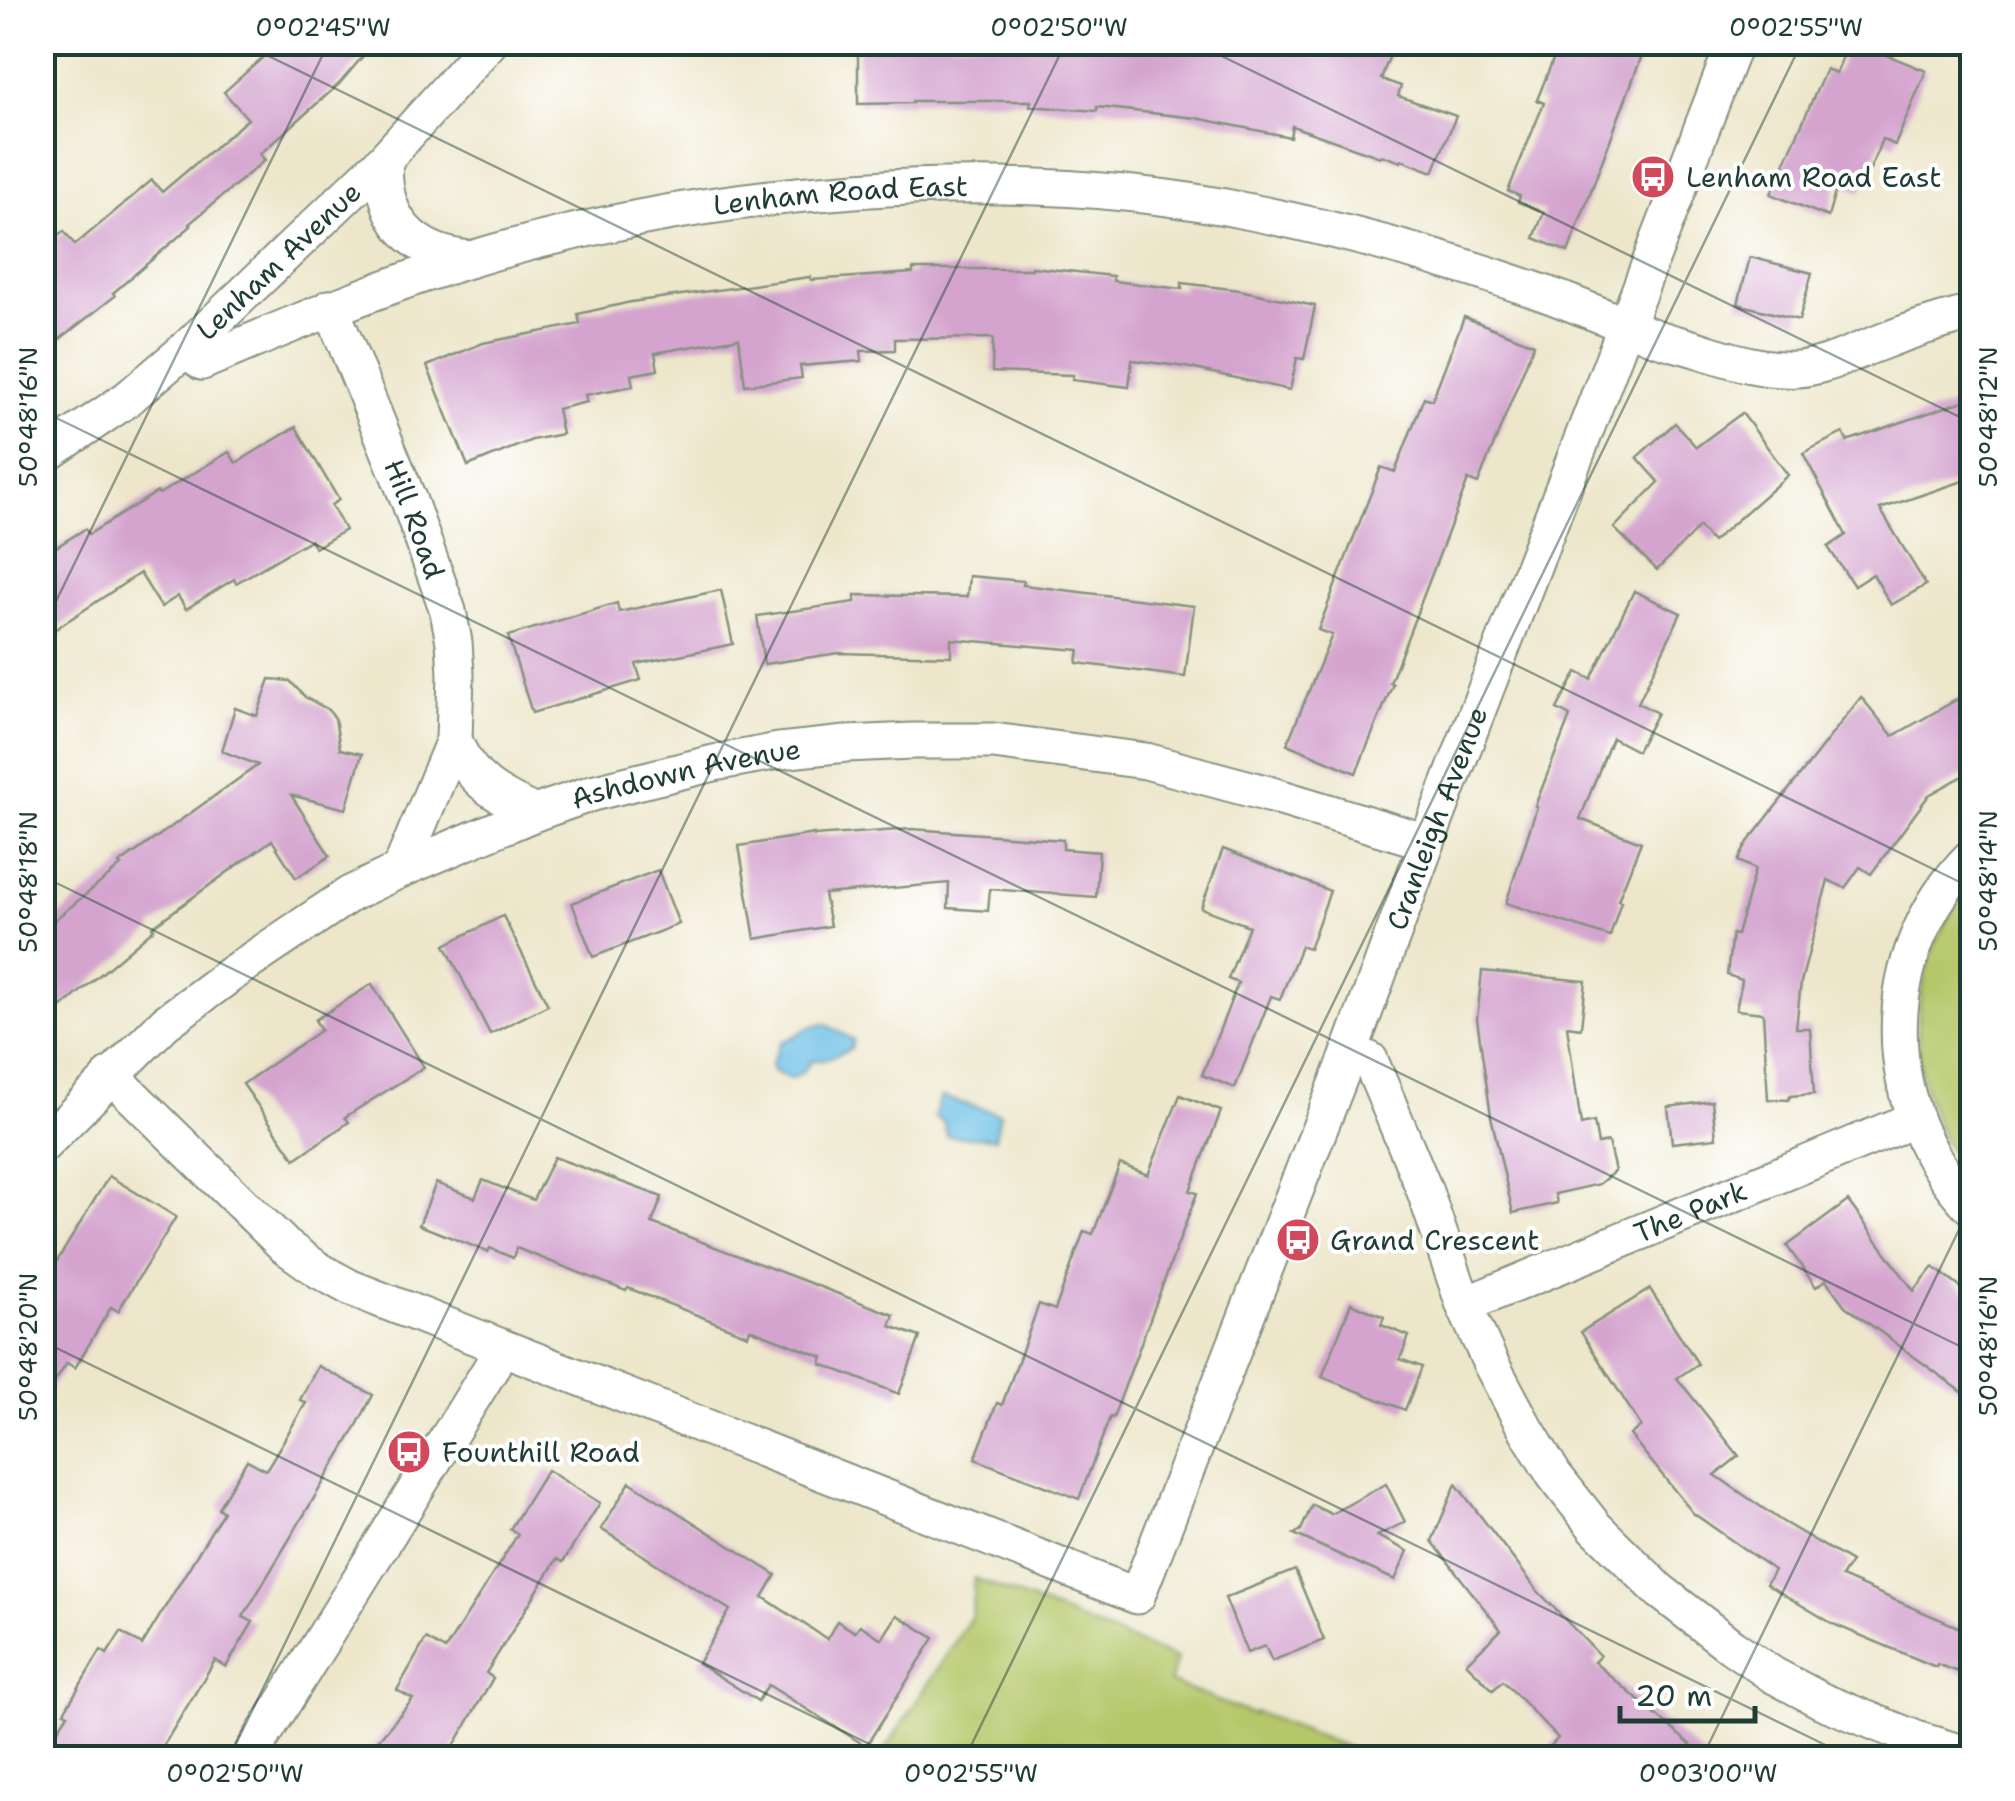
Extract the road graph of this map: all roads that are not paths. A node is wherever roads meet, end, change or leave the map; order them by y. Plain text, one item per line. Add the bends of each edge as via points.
1 (490, 42) edge
2 (1735, 42) edge
3 (385, 158) junction
4 (471, 259) junction
5 (328, 308) junction
6 (1972, 313) edge
7 (1626, 324) junction
8 (186, 349) junction
9 (42, 456) edge
10 (454, 740) junction
11 (535, 813) junction
12 (1427, 842) junction
13 (1972, 856) edge
14 (400, 870) junction
15 (1350, 1051) junction
16 (111, 1075) junction
17 (1916, 1119) junction
18 (42, 1146) edge
19 (1972, 1208) edge
20 (1464, 1305) junction
21 (501, 1347) junction
22 (1972, 1756) edge
23 (249, 1758) edge

1 - 3 street, Lenham Avenue
2 - 7 street, Cranleigh Avenue
3 - 4 street via 386,196 404,230 434,252
3 - 8 street, Lenham Avenue
4 - 5 street, Lenham Road East
4 - 7 street, Lenham Road East via 642,216 733,203 917,187 1016,187 1176,198 1254,212 1471,269
5 - 8 street, Lenham Road East via 202,362
5 - 10 street, Hill Road via 448,611 456,674
6 - 7 street, Lenham Road East via 1800,369 1736,361
7 - 12 street, Cranleigh Avenue
8 - 9 street, Lenham Avenue via 126,400
10 - 11 street via 474,776
10 - 14 street, Hill Road
11 - 12 street, Ashdown Avenue via 779,751 992,741 1146,760
11 - 14 street, Ashdown Avenue
12 - 15 street, Cranleigh Avenue
13 - 17 street via 1928,914 1906,971 1901,1061
14 - 16 street, Ashdown Avenue via 350,894 230,974
15 - 20 street via 1370,1060 1381,1084
15 - 21 street, Cranleigh Avenue via 1137,1596
16 - 18 street, Ashdown Avenue
16 - 21 street via 296,1254 351,1288
17 - 19 street via 1946,1177
17 - 20 street, The Park
20 - 22 street via 1554,1476 1660,1591 1773,1675 1822,1701
21 - 23 street

